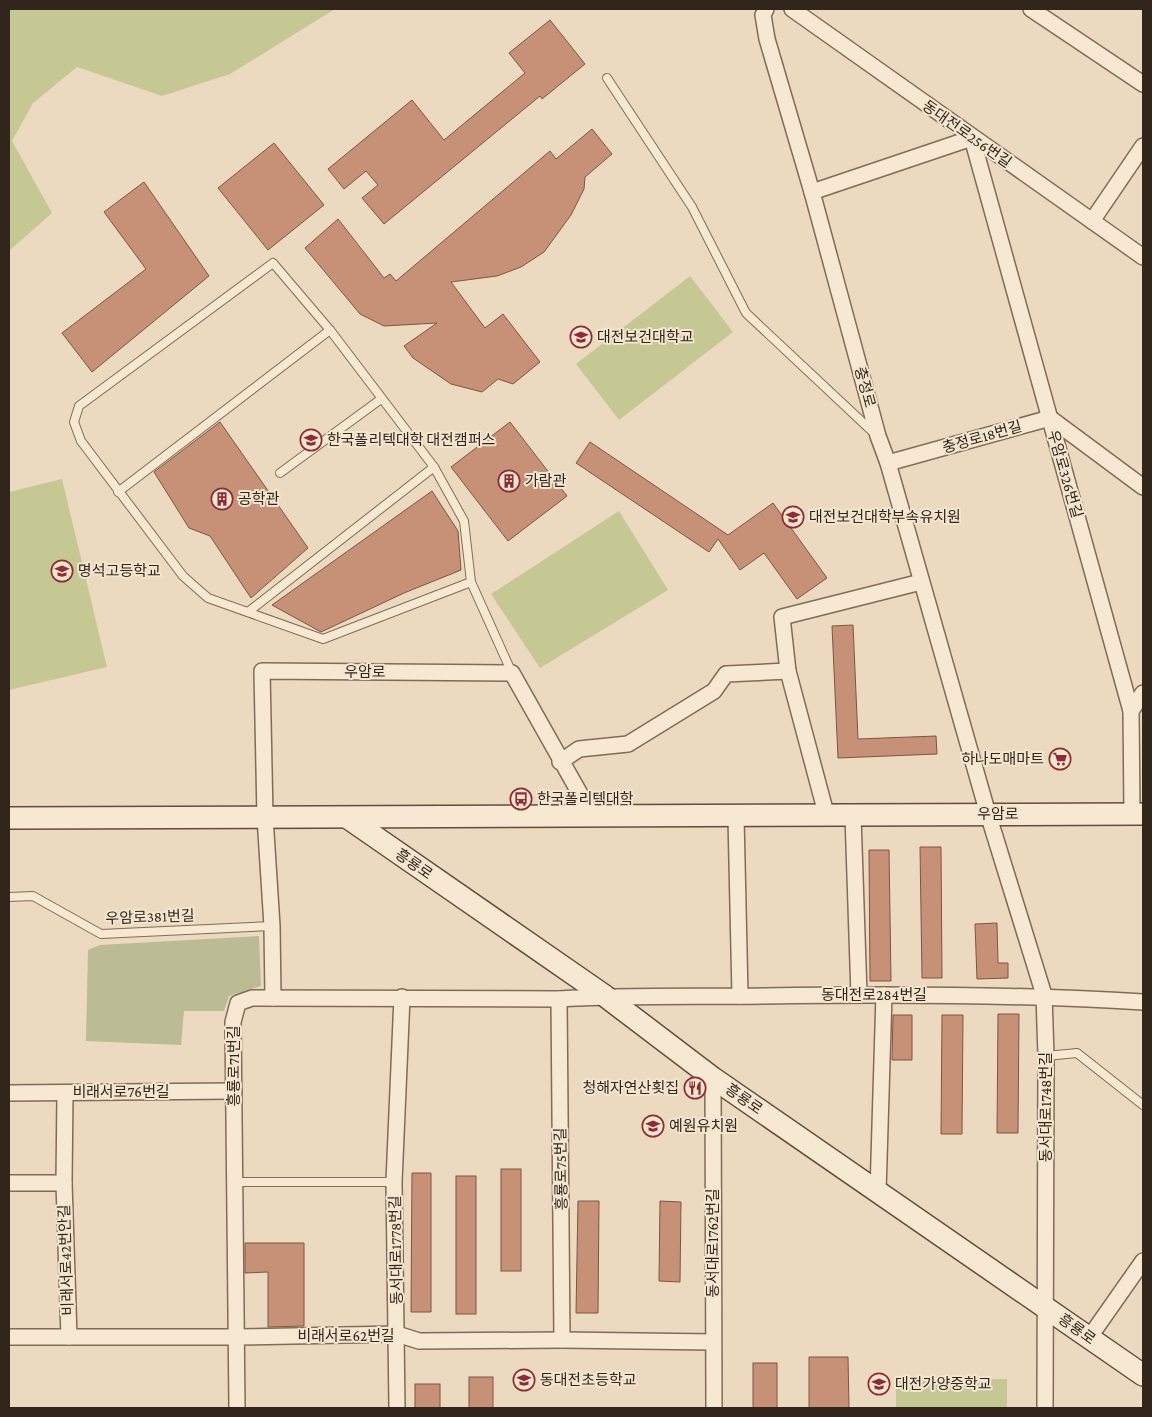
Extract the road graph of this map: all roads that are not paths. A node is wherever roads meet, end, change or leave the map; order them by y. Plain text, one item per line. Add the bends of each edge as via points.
1 (766, 9) edge
2 (792, 9) edge
3 (1031, 9) edge
4 (607, 78) dead end
5 (1143, 84) edge
6 (972, 138) junction
7 (1143, 146) edge
8 (812, 192) junction
9 (1092, 221) junction
10 (1143, 257) edge
11 (330, 330) junction
12 (381, 399) junction
13 (1050, 418) junction
14 (878, 436) junction
15 (888, 463) junction
16 (434, 467) junction
17 (280, 473) dead end
18 (1143, 487) edge
19 (118, 492) junction
20 (471, 582) junction
21 (921, 582) junction
22 (248, 612) junction
23 (788, 671) junction
24 (512, 673) junction
25 (1143, 693) edge
26 (1131, 711) junction
27 (560, 762) junction
28 (1138, 813) edge
29 (988, 814) junction
30 (827, 816) junction
31 (853, 816) junction
32 (265, 817) junction
33 (592, 817) junction
34 (736, 817) junction
35 (9, 818) edge
36 (348, 818) junction
37 (9, 897) edge
38 (272, 926) junction
39 (884, 994) junction
40 (859, 995) junction
41 (606, 996) junction
42 (740, 996) junction
43 (1044, 996) junction
44 (402, 997) junction
45 (273, 998) junction
46 (559, 999) junction
47 (1143, 1002) edge
48 (1046, 1056) junction
49 (713, 1078) junction
50 (234, 1091) junction
51 (65, 1092) junction
52 (9, 1093) edge
53 (1143, 1106) edge
54 (235, 1182) junction
55 (394, 1182) junction
56 (9, 1183) edge
57 (64, 1183) junction
58 (878, 1192) junction
59 (1143, 1261) edge
60 (1046, 1306) junction
61 (397, 1334) junction
62 (9, 1337) edge
63 (236, 1337) junction
64 (69, 1338) junction
65 (1089, 1338) junction
66 (562, 1340) junction
67 (713, 1342) junction
68 (1143, 1375) edge
69 (237, 1408) edge
70 (397, 1408) edge
71 (714, 1408) edge
72 (1046, 1408) edge

1 - 8 street, 충정로 via 763,15 767,39
2 - 6 street, 동대전로256번길
3 - 5 street
4 - 14 lane via 692,207 746,313
6 - 8 street
6 - 9 street, 동대전로256번길
6 - 13 street, 우암로326번길
7 - 9 street
8 - 14 street, 충정로
9 - 10 street, 동대전로256번길
11 - 12 lane
11 - 19 lane
11 - 19 lane via 273,263 79,406 74,422 81,441
12 - 16 lane
12 - 17 lane
13 - 15 street, 충정로18번길
13 - 18 street
13 - 26 street, 우암로326번길
14 - 15 street, 충정로
15 - 21 street, 충정로
16 - 20 lane via 464,521
16 - 22 lane
19 - 22 lane via 183,576 208,598
20 - 22 lane via 323,639
20 - 24 lane
21 - 23 street via 782,617
21 - 29 street, 충정로
23 - 27 street via 726,674 714,691 628,744 579,749
23 - 30 street
24 - 27 street
24 - 32 street, 우암로 via 262,671
25 - 26 street
26 - 28 street, 우암로326번길
27 - 33 street
28 - 29 main road, 우암로
29 - 31 main road, 우암로
29 - 43 street, 동서대로1748번길
30 - 31 main road, 우암로
30 - 34 main road, 우암로
31 - 40 street
32 - 35 main road, 우암로
32 - 36 main road, 우암로
32 - 38 street, 우암로
33 - 34 main road, 우암로
33 - 36 main road, 우암로
34 - 42 street
36 - 41 main road, 흥룡로
37 - 38 lane, 우암로381번길 via 33,896 101,934
38 - 45 street, 우암로
39 - 40 street, 동대전로284번길
39 - 43 street, 동대전로284번길
39 - 58 street
40 - 42 street, 동대전로284번길
41 - 42 street, 동대전로284번길
41 - 46 street, 흥룡로71번길
41 - 49 main road, 흥룡로
43 - 47 street, 동대전로284번길
43 - 48 street, 동서대로1748번길
44 - 45 street, 흥룡로71번길
44 - 46 street, 흥룡로71번길
44 - 55 street, 동서대로1778번길
45 - 50 street, 흥룡로71번길 via 252,998 238,1004 233,1022
46 - 66 street, 흥룡로75번길
48 - 53 lane via 1077,1053
48 - 60 street, 동서대로1748번길
49 - 58 main road, 흥룡로
49 - 67 street, 동서대로1762번길
50 - 51 street, 비래서로76번길
50 - 54 street, 흥룡로71번길
51 - 52 street, 비래서로76번길
51 - 57 street, 비래서로42번안길
54 - 55 lane, 동서대로1778번길
54 - 63 street, 흥룡로71번길
55 - 61 street, 동서대로1778번길
56 - 57 street, 비래서로42번안길
57 - 64 street, 비래서로42번안길
58 - 60 main road, 흥룡로
59 - 65 street
60 - 65 main road, 흥룡로
60 - 72 street, 동서대로1748번길
61 - 63 street, 비래서로62번길
61 - 66 street, 비래서로62번길 via 419,1341
61 - 70 street, 동서대로1778번길
62 - 64 street, 비래서로62번길
63 - 64 street, 비래서로62번길
63 - 69 street, 흥룡로71번길
65 - 68 main road, 흥룡로
66 - 67 street, 비래서로62번길
67 - 71 street, 동서대로1762번길

